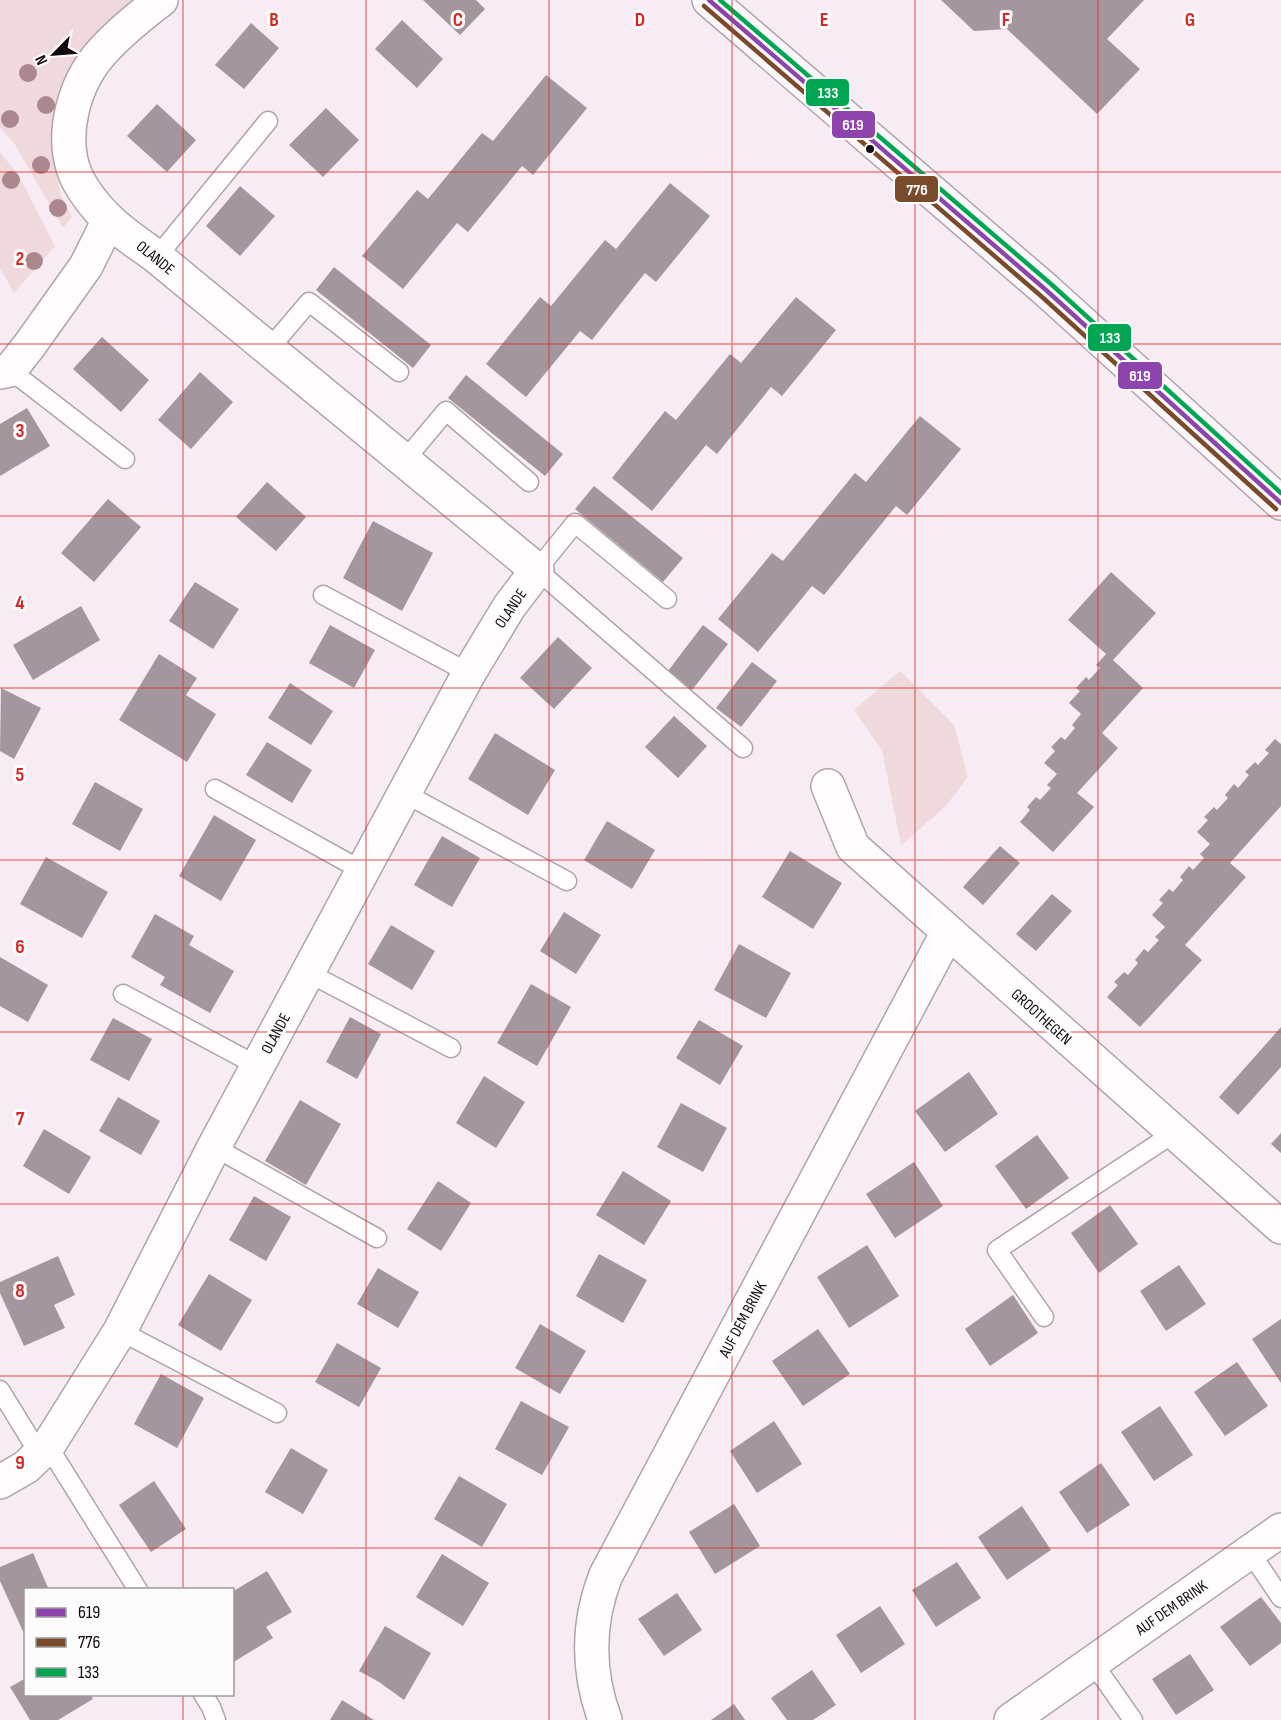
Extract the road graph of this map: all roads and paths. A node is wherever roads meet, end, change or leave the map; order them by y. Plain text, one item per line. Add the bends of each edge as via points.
1 (161, 0) edge
2 (709, 0) edge
3 (268, 121) dead end
4 (109, 220) junction
5 (156, 257) junction
6 (269, 350) junction
7 (5, 371) edge
8 (399, 372) dead end
9 (125, 459) dead end
10 (404, 460) junction
11 (529, 482) dead end
12 (1281, 502) edge
13 (537, 570) junction
14 (323, 595) dead end
15 (667, 599) dead end
16 (469, 673) junction
17 (743, 748) dead end
18 (828, 786) dead end
19 (215, 789) dead end
20 (404, 793) junction
21 (361, 870) junction
22 (567, 881) dead end
23 (948, 932) junction
24 (307, 972) junction
25 (123, 994) dead end
26 (451, 1048) dead end
27 (258, 1065) junction
28 (1174, 1133) junction
29 (214, 1147) junction
30 (1281, 1227) edge
31 (377, 1238) dead end
32 (1044, 1317) dead end
33 (120, 1331) junction
34 (0, 1390) edge
35 (277, 1413) dead end
36 (44, 1451) junction
37 (0, 1482) edge
38 (1281, 1530) edge
39 (1250, 1552) junction
40 (137, 1588) edge
41 (1281, 1598) edge
42 (1093, 1663) junction
43 (204, 1696) edge
44 (216, 1720) edge
45 (605, 1720) edge
46 (1011, 1720) edge
47 (1133, 1720) edge

1 - 4 street, OLANDE via 101,53 83,81 73,109 69,132 76,176
2 - 12 main road via 1046,290
3 - 5 lane
4 - 5 street, OLANDE
4 - 7 street via 86,267 29,346
5 - 6 street, OLANDE
6 - 8 lane via 309,302
6 - 10 street, OLANDE
7 - 9 lane
10 - 11 lane via 446,411
10 - 13 street, OLANDE
13 - 15 lane via 575,523
13 - 16 street, OLANDE
13 - 17 lane, OLANDE
14 - 16 lane
16 - 20 street, OLANDE
18 - 23 street, GROOTHEGEN via 853,847
19 - 21 lane
20 - 21 street, OLANDE
20 - 22 lane
21 - 24 street, OLANDE
23 - 28 street, GROOTHEGEN
23 - 45 street, AUF DEM BRINK via 606,1575 595,1607 591,1649 596,1691
24 - 26 lane
24 - 27 street, OLANDE
25 - 27 lane
27 - 29 street, OLANDE
28 - 30 street, GROOTHEGEN
28 - 32 lane via 998,1250
29 - 31 lane
29 - 33 street, OLANDE
33 - 35 lane
33 - 36 street, OLANDE
34 - 36 lane
36 - 37 street, OLANDE
36 - 40 lane
38 - 39 street, AUF DEM BRINK
39 - 41 lane
39 - 42 street, AUF DEM BRINK
42 - 46 street, AUF DEM BRINK
42 - 47 lane
43 - 44 lane

